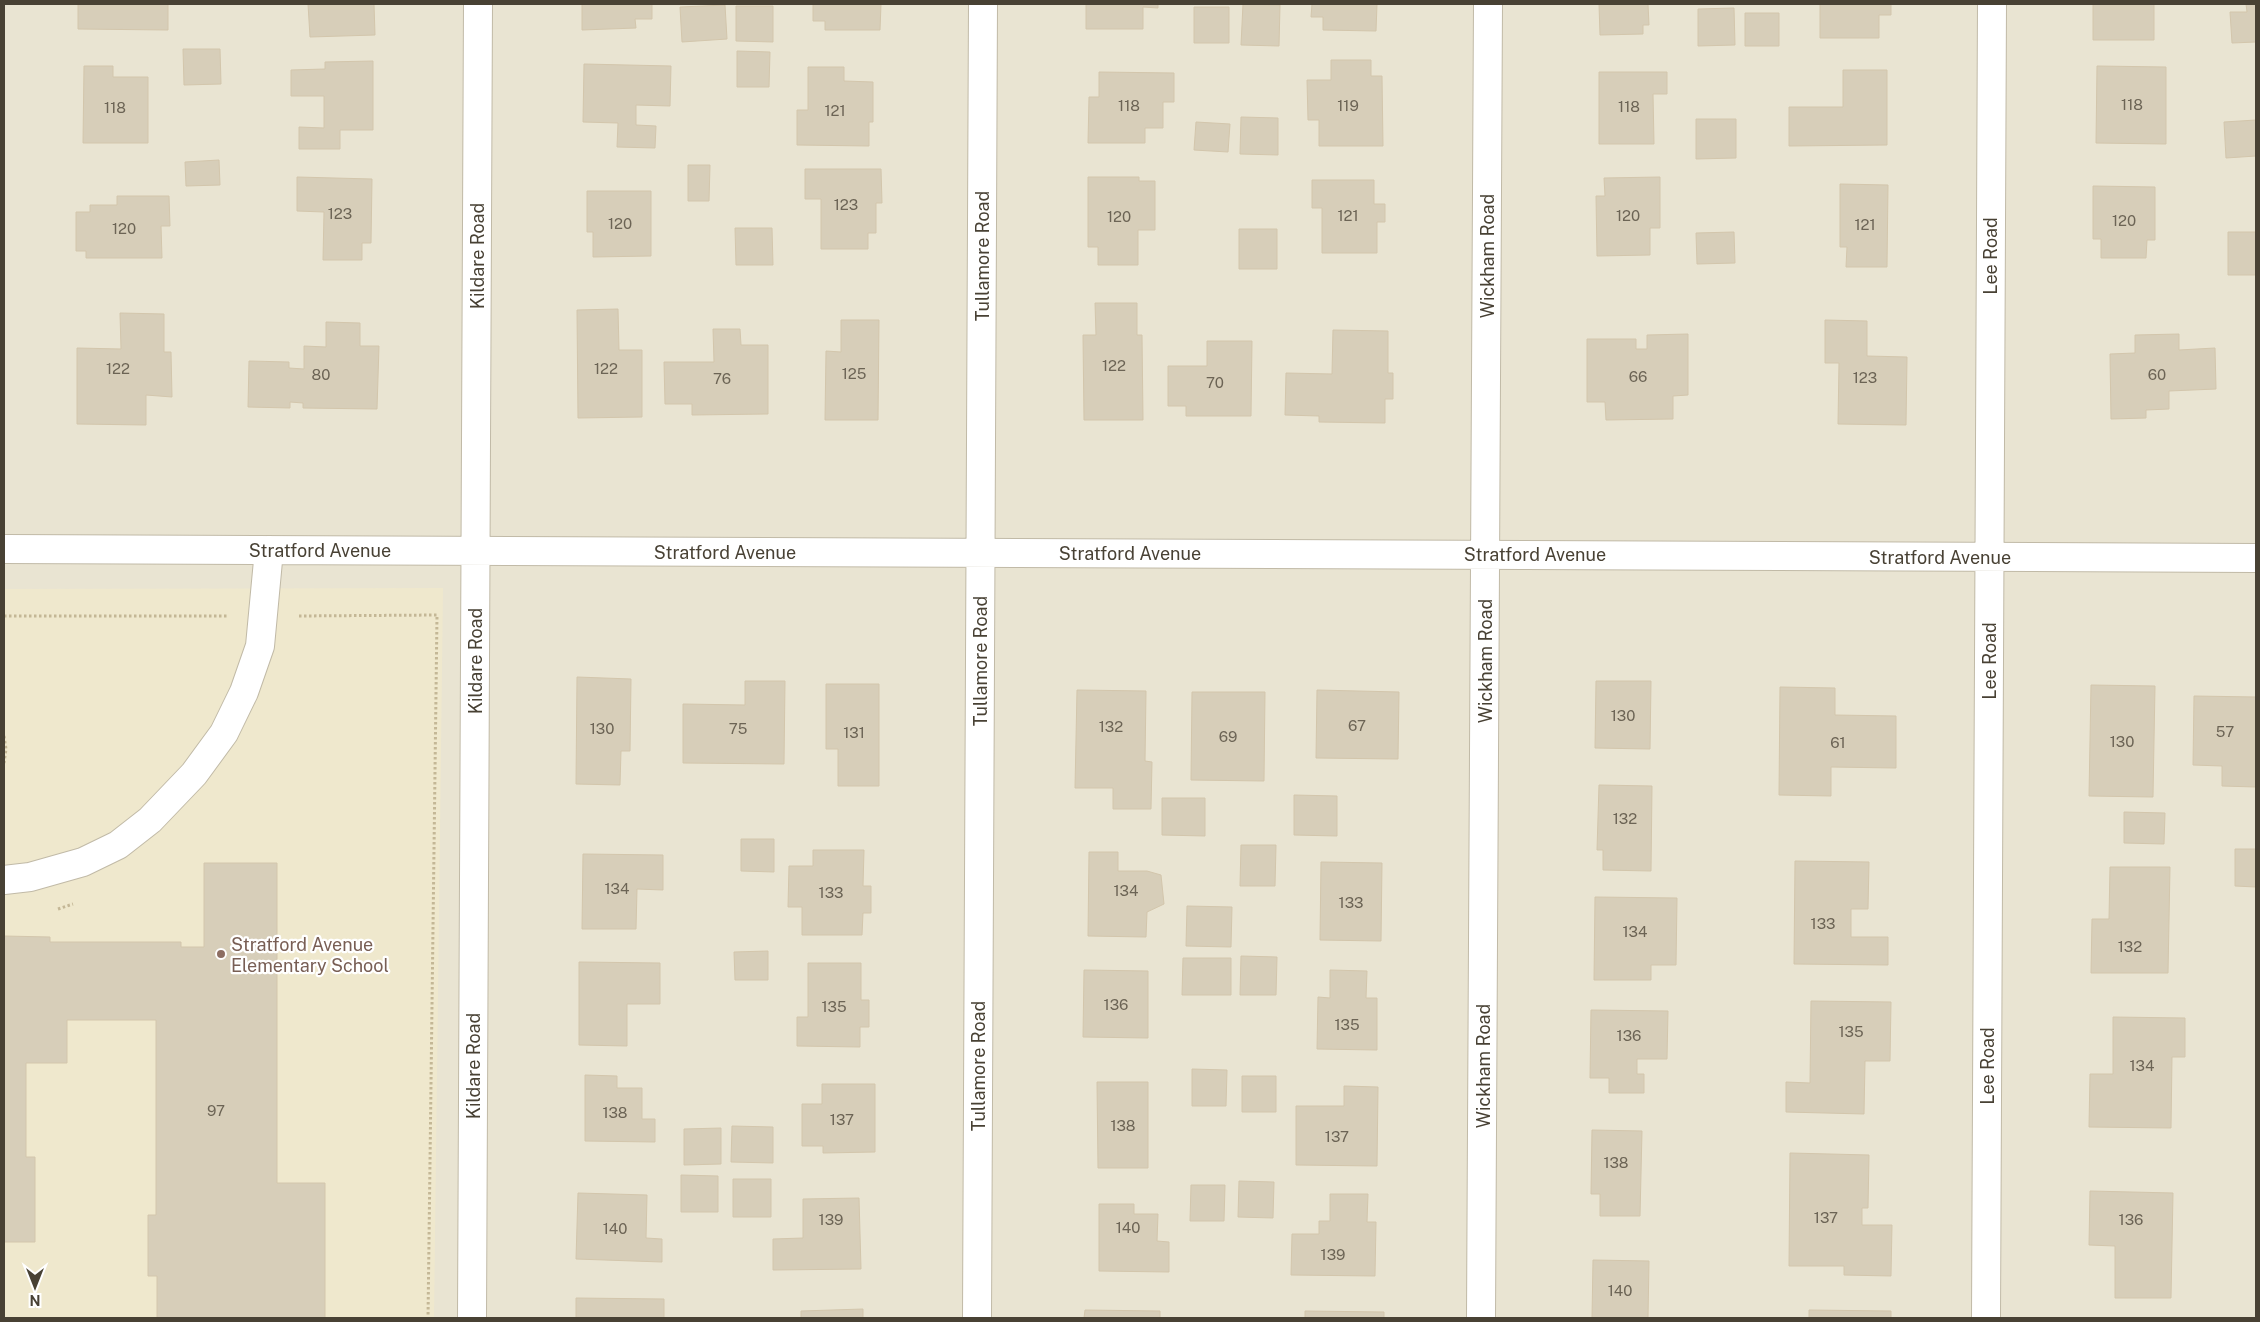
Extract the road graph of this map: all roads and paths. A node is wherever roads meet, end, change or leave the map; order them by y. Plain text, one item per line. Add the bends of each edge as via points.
1 (478, 4) edge
2 (983, 4) edge
3 (1488, 4) edge
4 (1992, 4) edge
5 (4, 549) edge
6 (269, 550) junction
7 (476, 550) junction
8 (981, 553) junction
9 (1486, 554) junction
10 (1989, 557) junction
11 (2256, 558) edge
12 (4, 616) edge
13 (262, 616) junction
14 (227, 626) dead end
15 (4, 736) edge
16 (4, 763) edge
17 (4, 880) edge
18 (428, 1318) edge
19 (472, 1318) edge
20 (977, 1318) edge
21 (1481, 1318) edge
22 (1986, 1318) edge

1 - 7 street, Kildare Road
2 - 8 street, Tullamore Road
3 - 9 street, Wickham Road
4 - 10 street, Lee Road
5 - 6 street, Stratford Avenue
6 - 7 street, Stratford Avenue
6 - 13 street
7 - 8 street, Stratford Avenue
7 - 19 street, Kildare Road
8 - 9 street, Stratford Avenue
8 - 20 street, Tullamore Road
9 - 10 street, Stratford Avenue
9 - 21 street, Wickham Road
10 - 11 street, Stratford Avenue
10 - 22 street, Lee Road
12 - 14 path via 229,616
13 - 17 street via 260,646 244,692 224,733 194,774 150,820 118,845 83,862 30,877
13 - 18 path via 437,615
15 - 16 path

